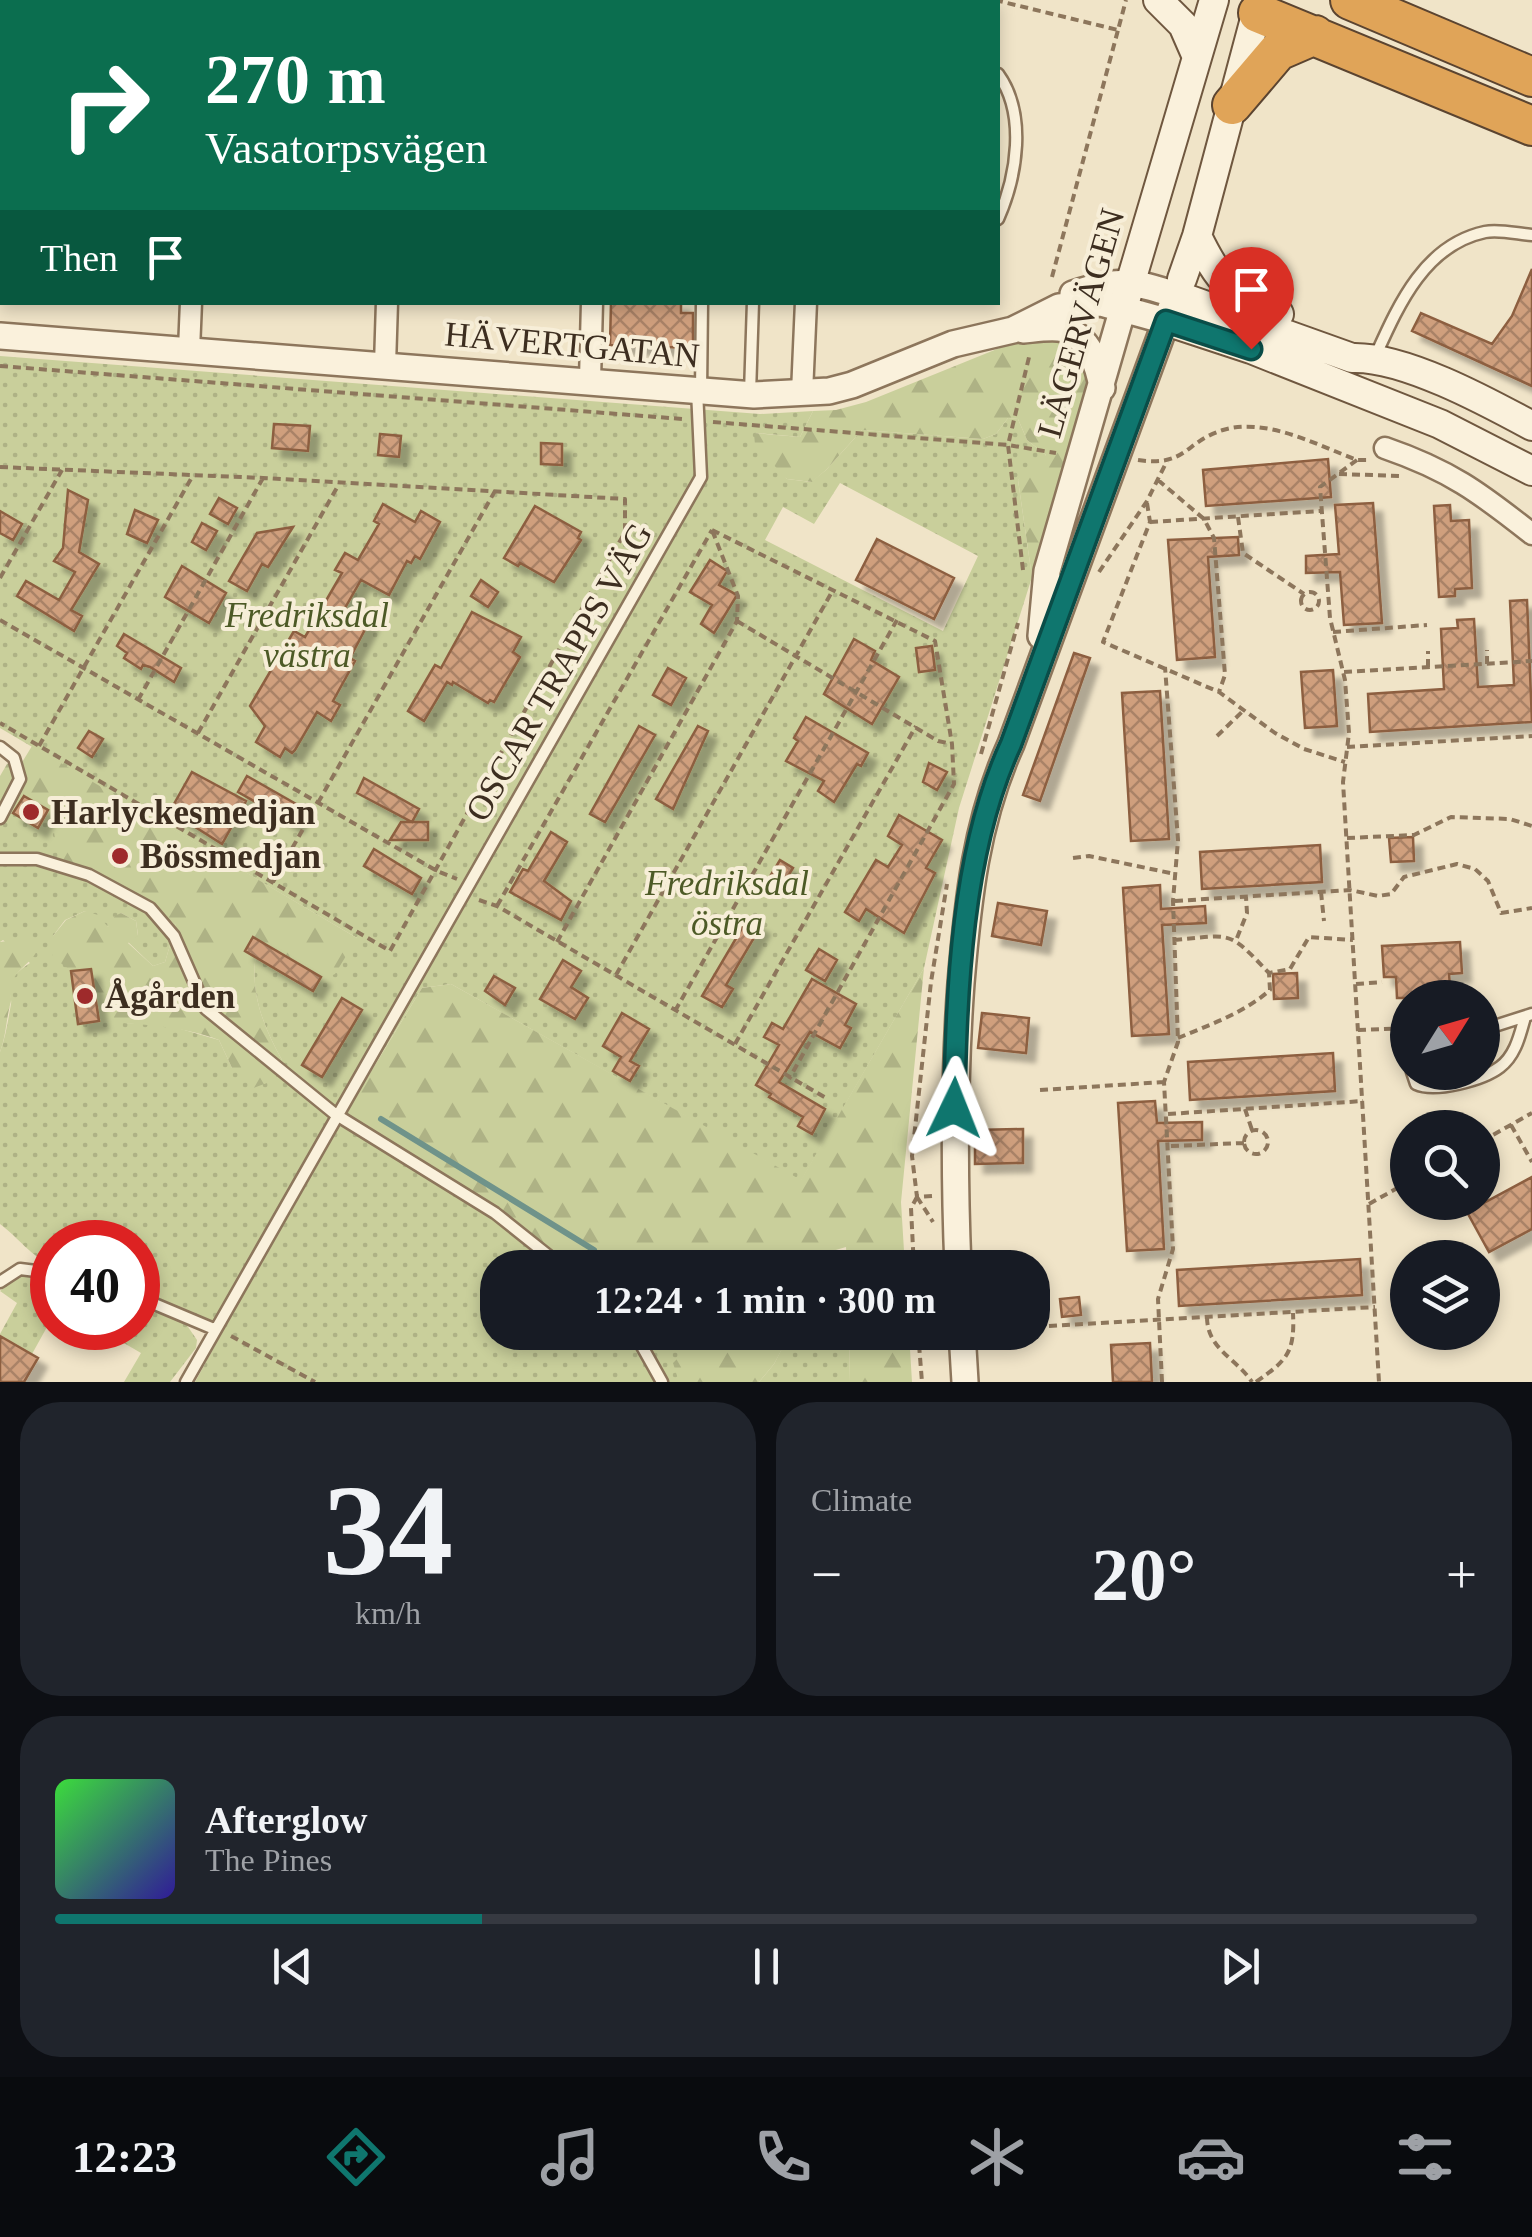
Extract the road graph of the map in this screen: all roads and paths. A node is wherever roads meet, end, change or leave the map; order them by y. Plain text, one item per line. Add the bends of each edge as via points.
1 (1126, 0) edge
2 (1158, 0) edge
3 (1217, 0) edge
4 (1350, 0) edge
5 (1377, 0) edge
6 (1000, 1) edge
7 (1259, 6) edge
8 (1411, 24) junction
9 (1118, 30) junction
10 (1316, 35) junction
11 (1197, 57) junction
12 (1532, 77) edge
13 (1000, 78) edge
14 (1232, 105) junction
15 (1532, 126) edge
16 (1000, 213) edge
17 (1532, 235) edge
18 (1197, 236) junction
19 (1052, 277) dead end
20 (1132, 281) junction
21 (1175, 298) junction
22 (191, 305) edge
23 (386, 305) edge
24 (592, 305) edge
25 (702, 305) edge
26 (754, 305) edge
27 (806, 305) edge
28 (1123, 308) junction
29 (1023, 334) junction
30 (0, 336) edge
31 (953, 344) junction
32 (189, 350) junction
33 (1375, 358) junction
34 (385, 364) junction
35 (0, 366) edge
36 (590, 380) junction
37 (1102, 389) junction
38 (699, 390) junction
39 (802, 393) junction
40 (750, 394) junction
41 (697, 420) junction
42 (1532, 426) edge
43 (1008, 445) junction
44 (1385, 448) joint
45 (1064, 454) dead end
46 (1133, 459) dead end
47 (1357, 460) junction
48 (1168, 462) junction
49 (0, 467) edge
50 (62, 470) junction
51 (1532, 471) edge
52 (1340, 474) junction
53 (1399, 476) dead end
54 (192, 477) junction
55 (263, 478) junction
56 (1158, 480) junction
57 (340, 483) junction
58 (496, 490) junction
59 (1147, 501) junction
60 (1322, 511) junction
61 (1238, 516) junction
62 (1204, 519) junction
63 (1150, 522) junction
64 (712, 530) junction
65 (1532, 534) edge
66 (1097, 575) dead end
67 (0, 578) edge
68 (1025, 586) dead end
69 (833, 590) junction
70 (1304, 594) junction
71 (1319, 599) junction
72 (1329, 599) junction
73 (0, 620) edge
74 (897, 620) junction
75 (737, 621) junction
76 (1427, 626) dead end
77 (1333, 632) junction
78 (1487, 650) dead end
79 (1428, 651) dead end
80 (797, 656) junction
81 (1532, 661) edge
82 (1486, 664) junction
83 (1164, 667) junction
84 (1428, 667) junction
85 (84, 669) junction
86 (1037, 670) junction
87 (1344, 672) junction
88 (1218, 692) junction
89 (855, 693) junction
90 (138, 700) junction
91 (1244, 710) junction
92 (0, 724) edge
93 (916, 726) junction
94 (198, 732) junction
95 (1217, 736) dead end
96 (1532, 736) edge
97 (952, 744) junction
98 (38, 746) junction
99 (0, 747) edge
100 (1347, 747) junction
101 (1346, 762) junction
102 (317, 803) junction
103 (0, 818) edge
104 (1532, 826) edge
105 (1346, 838) junction
106 (1073, 858) dead end
107 (0, 860) edge
108 (436, 871) junction
109 (1175, 874) junction
110 (272, 882) junction
111 (470, 884) junction
112 (1350, 890) junction
113 (1321, 892) junction
114 (463, 895) junction
115 (1246, 897) junction
116 (1172, 902) junction
117 (497, 906) junction
118 (1532, 908) edge
119 (1324, 921) dead end
120 (1236, 938) junction
121 (1174, 940) junction
122 (1353, 940) junction
123 (557, 942) junction
124 (1269, 972) junction
125 (616, 975) junction
126 (1382, 982) dead end
127 (1356, 984) junction
128 (676, 1011) junction
129 (1528, 1016) edge
130 (1500, 1025) edge
131 (1390, 1029) edge
132 (1358, 1030) junction
133 (1178, 1038) junction
134 (734, 1044) junction
135 (1500, 1068) edge
136 (789, 1079) junction
137 (1164, 1082) junction
138 (1040, 1090) dead end
139 (826, 1098) dead end
140 (1362, 1101) junction
141 (1245, 1108) junction
142 (335, 1114) junction
143 (1166, 1114) junction
144 (1532, 1114) edge
145 (1511, 1125) junction
146 (1252, 1130) junction
147 (1500, 1131) edge
148 (1244, 1143) junction
149 (1171, 1146) dead end
150 (1532, 1162) edge
151 (1390, 1192) edge
152 (1368, 1204) junction
153 (933, 1221) dead end
154 (542, 1250) edge
155 (913, 1250) edge
156 (957, 1250) edge
157 (30, 1270) edge
158 (0, 1282) edge
159 (1375, 1306) junction
160 (160, 1307) edge
161 (1292, 1312) junction
162 (1206, 1317) junction
163 (1159, 1320) junction
164 (1050, 1326) edge
165 (214, 1329) junction
166 (644, 1350) edge
167 (919, 1350) edge
168 (963, 1350) edge
169 (186, 1382) edge
170 (314, 1382) edge
171 (662, 1382) edge
172 (922, 1382) edge
173 (965, 1382) edge
174 (1162, 1382) edge
175 (1254, 1382) edge
176 (1380, 1382) edge

1 - 9 path
2 - 11 main road via 1178,17
3 - 7 main road
3 - 11 main road, LÄGERVÄGEN
4 - 8 highway
5 - 8 highway
6 - 9 path
7 - 10 highway
7 - 14 main road
8 - 12 highway
9 - 19 path
10 - 14 highway via 1278,51
10 - 15 highway
11 - 20 main road, LÄGERVÄGEN
13 - 16 lane via 1012,99 1015,134
14 - 18 main road
17 - 33 lane via 1486,232 1442,250 1403,296
18 - 21 main road
18 - 33 main road via 1217,276 1238,295 1368,349
20 - 21 street
20 - 28 main road, LÄGERVÄGEN
20 - 31 street via 1041,303
21 - 28 street, HÄVERTGATAN
21 - 33 main road via 1352,358
21 - 51 main road via 1251,349 1440,424
21 - 86 street, LÄGERVÄGEN
22 - 32 street
23 - 34 street
24 - 36 street
25 - 38 lane, OSCAR TRAPPS VÄG
26 - 40 lane
27 - 39 street
28 - 29 street, HÄVERTGATAN via 1059,307
28 - 37 street, LÄGERVÄGEN
29 - 31 street, HÄVERTGATAN
29 - 37 street via 1064,329 1079,338 1099,369
29 - 43 path
30 - 32 street, HÄVERTGATAN
31 - 39 street, HÄVERTGATAN via 852,385
32 - 34 street, HÄVERTGATAN
33 - 42 main road
34 - 36 street, HÄVERTGATAN
35 - 41 path
36 - 38 street, HÄVERTGATAN
37 - 86 street, LÄGERVÄGEN via 1047,571
38 - 40 street, HÄVERTGATAN
38 - 41 lane, OSCAR TRAPPS VÄG
39 - 40 street, HÄVERTGATAN
41 - 43 path
41 - 111 lane, OSCAR TRAPPS VÄG via 701,476
43 - 45 path
43 - 68 path
44 - 47 path
44 - 65 street via 1467,484
46 - 48 path
47 - 48 path via 1256,427 1226,429
47 - 52 path
48 - 56 path
49 - 50 path
50 - 54 path
50 - 67 path
52 - 53 path
52 - 60 path via 1320,487
54 - 55 path
54 - 85 path
55 - 57 path
55 - 90 path
56 - 59 path
56 - 62 path
57 - 58 path
57 - 94 path
58 - 102 path
58 - 108 path via 625,500 625,532
59 - 63 path
59 - 66 path
60 - 61 path
60 - 72 path
61 - 62 path
61 - 70 path via 1243,553
62 - 63 path
62 - 88 path via 1216,558 1225,675
63 - 83 path via 1103,642
64 - 69 path
64 - 75 path via 738,596
64 - 117 path
69 - 74 path
69 - 80 path
70 - 71 path via 1314,592
70 - 71 path via 1308,609
71 - 72 path
72 - 77 path
73 - 85 path
74 - 89 path
74 - 97 path via 935,641
75 - 80 path
75 - 123 path
76 - 77 path
77 - 87 path
78 - 82 path
79 - 84 path
80 - 89 path
80 - 125 path
81 - 82 path
82 - 84 path
83 - 88 path
83 - 109 path
84 - 87 path
85 - 90 path
85 - 98 path
86 - 156 street, LÄGERVÄGEN via 994,782 973,864 954,1068
87 - 100 path
88 - 91 path
89 - 93 path
89 - 128 path
90 - 94 path
91 - 95 path
91 - 101 path via 1304,749
92 - 98 path
93 - 97 path
93 - 134 path
94 - 102 path
96 - 100 path
97 - 136 path via 954,784
98 - 110 path
99 - 103 lane via 14,758 20,779
100 - 101 path
101 - 105 path
102 - 108 path
102 - 110 path
104 - 105 path via 1451,816 1414,834
105 - 112 path
106 - 109 path
107 - 142 lane via 37,860 90,875 150,908 174,936 206,1009
108 - 110 path via 390,951
108 - 111 path
109 - 116 path
111 - 114 lane, OSCAR TRAPPS VÄG
112 - 113 path
112 - 118 path via 1391,894 1404,878 1457,864 1488,881 1501,913
112 - 122 path
113 - 115 path
113 - 119 path
114 - 117 path
114 - 142 lane, OSCAR TRAPPS VÄG
115 - 116 path
115 - 120 path
116 - 121 path
117 - 123 path
120 - 121 path
120 - 124 path
121 - 133 path
122 - 124 path via 1309,937 1290,969
122 - 127 path
123 - 125 path
124 - 133 path via 1270,990 1263,996
125 - 128 path
126 - 127 path
127 - 132 path
128 - 134 path
129 - 130 lane
129 - 135 lane
131 - 132 path
132 - 140 path
133 - 137 path
134 - 136 path
136 - 139 path
137 - 138 path
137 - 143 path
140 - 141 path
140 - 152 path
141 - 143 path
141 - 146 path
142 - 154 lane via 496,1213
142 - 165 lane, OSCAR TRAPPS VÄG
143 - 163 path via 1173,1249 1158,1298
144 - 145 path
145 - 147 path
145 - 150 path
146 - 148 path
146 - 148 path via 1267,1136 1264,1152 1249,1152
148 - 149 path
151 - 152 path
152 - 159 path
153 - 155 path via 917,1197 911,1208
157 - 158 lane
159 - 161 path
159 - 176 path
160 - 165 lane
161 - 162 path
161 - 175 path via 1292,1347
162 - 163 path
162 - 175 path via 1207,1332 1226,1359
163 - 164 path
163 - 174 path
165 - 169 lane, OSCAR TRAPPS VÄG
165 - 170 path
166 - 171 lane
167 - 172 path
168 - 173 street

